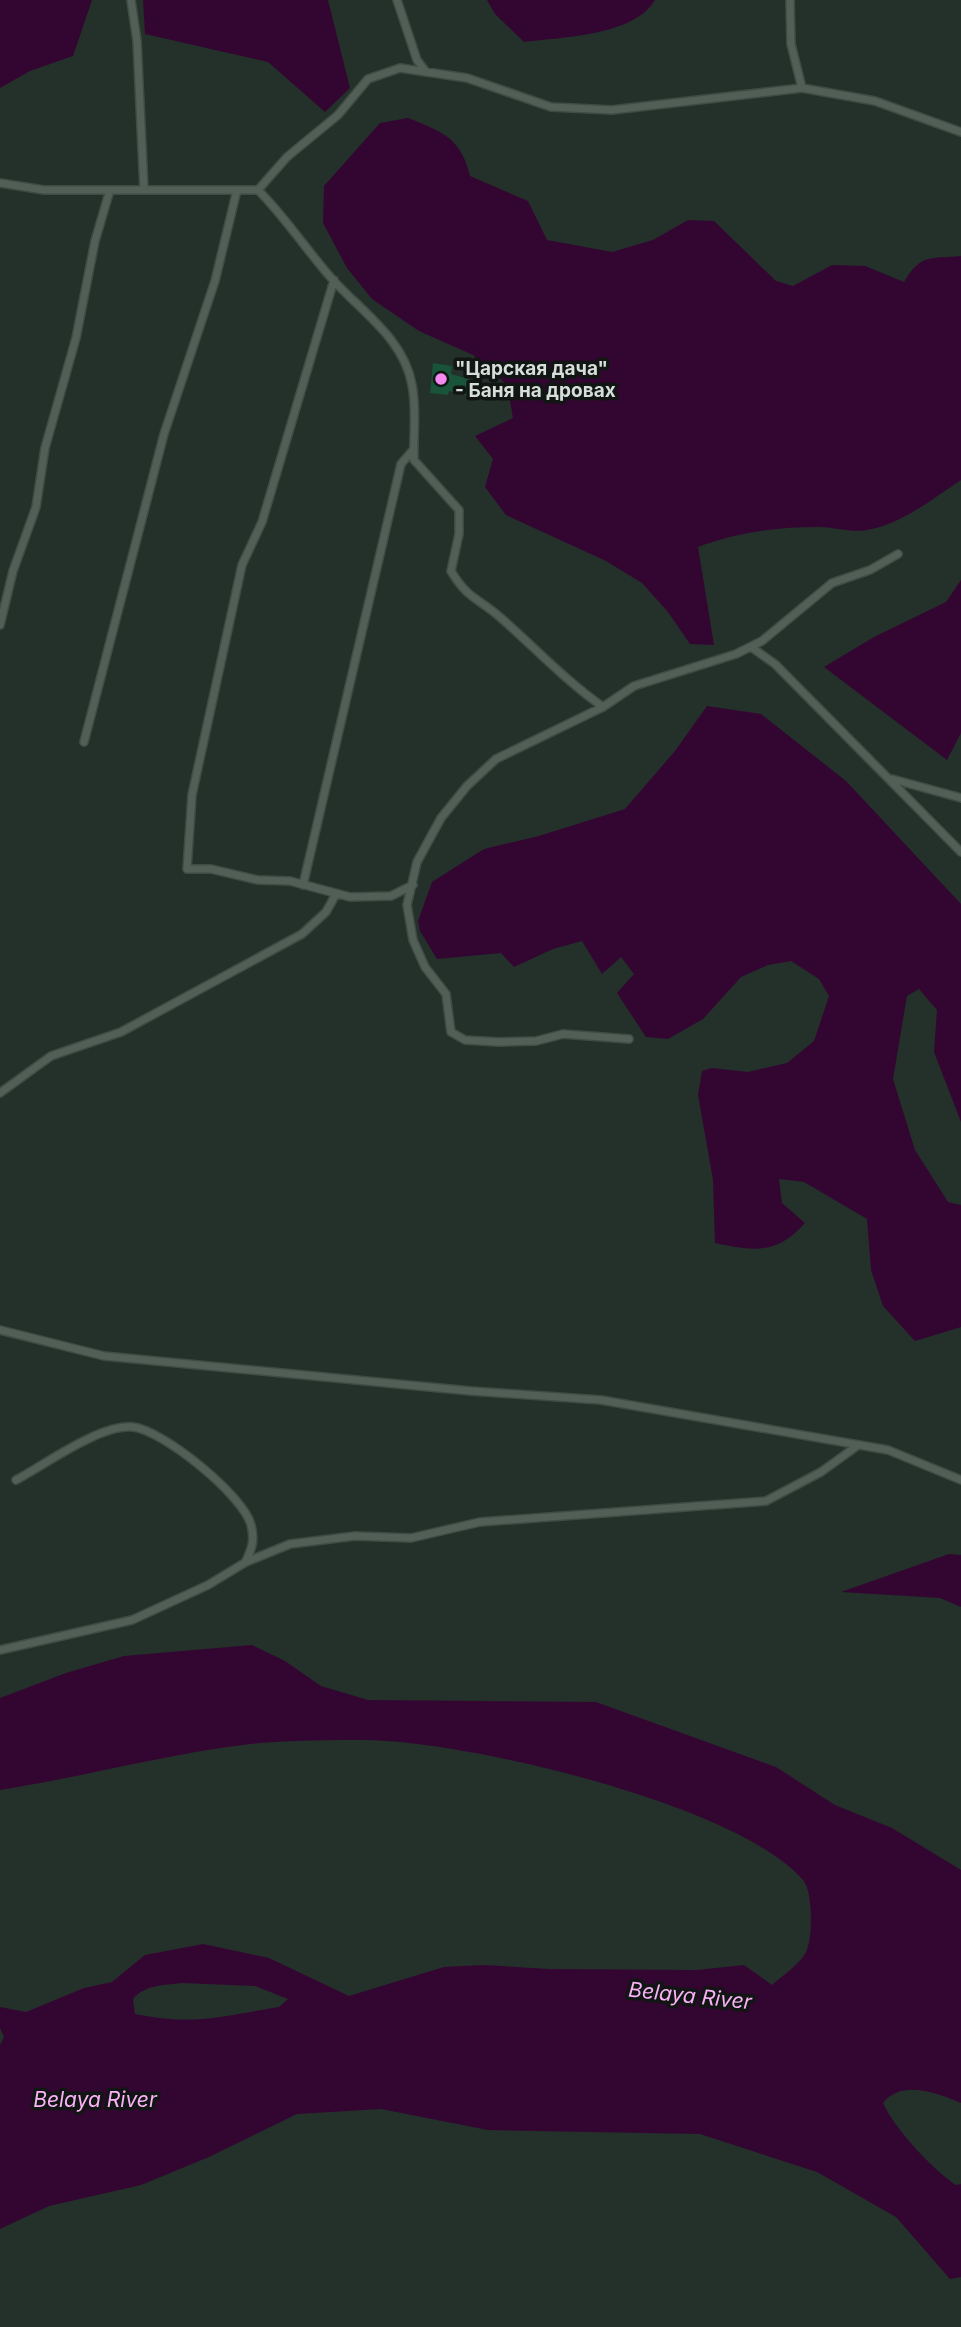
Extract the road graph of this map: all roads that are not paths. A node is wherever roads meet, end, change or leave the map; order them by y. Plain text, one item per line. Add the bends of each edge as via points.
1 (131, 0) edge
2 (397, 0) edge
3 (790, 0) edge
4 (426, 72) junction
5 (802, 88) junction
6 (961, 132) edge
7 (0, 183) edge
8 (110, 190) junction
9 (237, 190) junction
10 (258, 190) junction
11 (144, 191) junction
12 (334, 280) junction
13 (414, 449) junction
14 (898, 554) dead end
15 (0, 625) edge
16 (751, 647) junction
17 (603, 707) junction
18 (84, 743) dead end
19 (891, 779) junction
20 (961, 798) edge
21 (961, 852) edge
22 (303, 885) junction
23 (413, 885) junction
24 (335, 894) junction
25 (629, 1039) dead end
26 (0, 1093) edge
27 (0, 1331) edge
28 (858, 1446) junction
29 (16, 1480) dead end
30 (961, 1480) edge
31 (246, 1562) junction
32 (0, 1650) edge

1 - 11 lane
2 - 4 lane via 417,60
3 - 5 lane via 791,44
4 - 5 lane via 467,78 551,107 612,110
4 - 10 lane via 400,68 368,79 338,115 287,157
5 - 6 lane via 875,101
7 - 8 lane via 44,190
8 - 11 lane
8 - 15 lane via 45,448 36,507
9 - 10 lane
9 - 11 lane
9 - 18 lane via 221,261 164,434
10 - 12 lane via 288,220
12 - 13 lane via 372,316 399,352 412,384
12 - 22 lane via 262,522 242,565 192,795 187,869
13 - 17 lane via 414,460 459,510 451,571 464,593 499,616
13 - 22 lane via 401,464
14 - 16 lane via 832,583
16 - 17 lane via 634,686
16 - 19 lane via 775,664
17 - 23 lane via 496,759 467,786 441,818 417,862
19 - 20 lane
19 - 21 lane
22 - 24 lane
23 - 24 lane via 391,896
23 - 25 lane via 407,905 413,940 425,967 446,995 451,1032 465,1040 498,1042 536,1041 563,1034
24 - 26 lane via 326,912 302,934 121,1032 51,1056
27 - 28 lane via 104,1356 601,1400
28 - 30 lane via 888,1450
28 - 31 lane via 766,1501 480,1522 411,1538 355,1536 290,1545
29 - 31 lane via 100,1433 133,1427 158,1435 234,1497 251,1522 254,1544
31 - 32 lane via 132,1620

